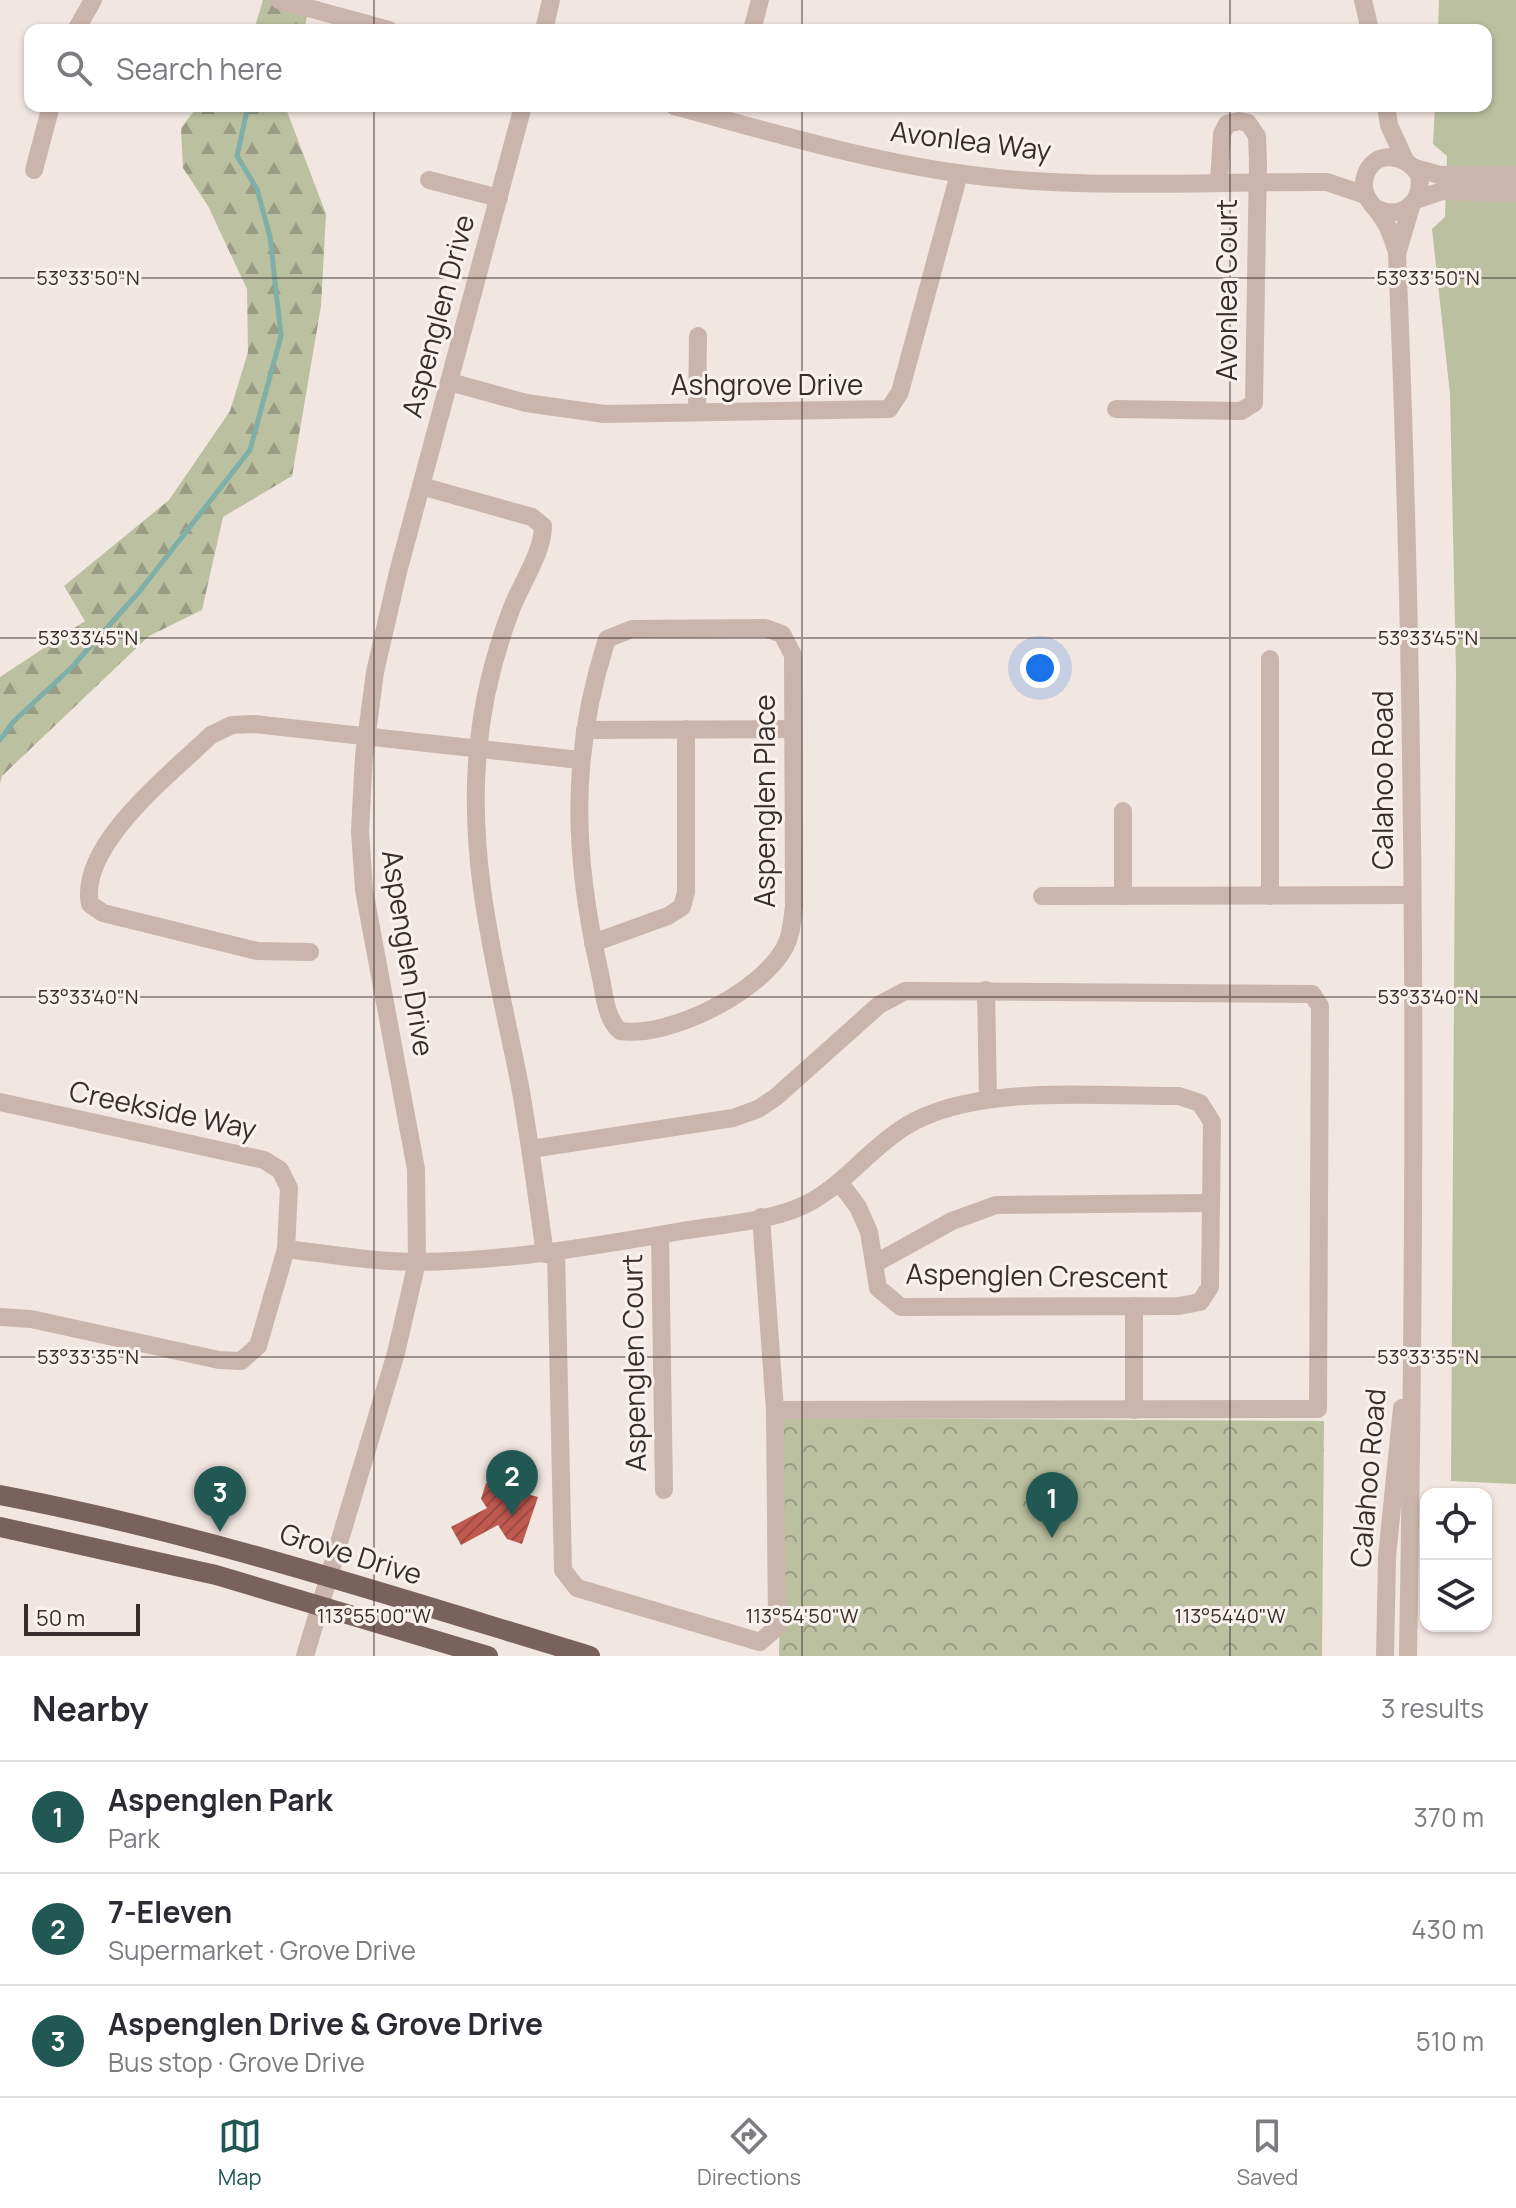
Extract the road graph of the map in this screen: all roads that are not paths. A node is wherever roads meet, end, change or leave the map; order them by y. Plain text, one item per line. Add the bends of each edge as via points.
1 (93, 0) edge
2 (279, 0) edge
3 (551, 0) edge
4 (760, 0) edge
5 (1363, 0) edge
6 (79, 24) edge
7 (367, 24) edge
8 (545, 24) edge
9 (754, 24) edge
10 (1369, 24) edge
11 (49, 112) edge
12 (521, 112) edge
13 (1387, 112) edge
14 (729, 113) edge
15 (1389, 125) junction
16 (1410, 164) junction
17 (1372, 166) junction
18 (34, 170) dead end
19 (959, 174) junction
20 (1516, 175) edge
21 (429, 180) dead end
22 (1219, 181) junction
23 (1255, 181) junction
24 (1327, 182) junction
25 (1516, 193) edge
26 (499, 198) junction
27 (1371, 202) junction
28 (1414, 203) junction
29 (1397, 254) junction
30 (698, 336) dead end
31 (450, 382) junction
32 (1116, 409) dead end
33 (697, 412) junction
34 (421, 486) junction
35 (1270, 659) dead end
36 (686, 729) junction
37 (793, 729) junction
38 (585, 730) junction
39 (367, 739) junction
40 (478, 750) junction
41 (580, 760) junction
42 (1123, 811) dead end
43 (1411, 895) junction
44 (1042, 896) dead end
45 (1123, 896) junction
46 (1270, 896) junction
47 (593, 943) junction
48 (310, 952) dead end
49 (986, 990) junction
50 (988, 1099) junction
51 (0, 1102) edge
52 (531, 1149) junction
53 (840, 1183) junction
54 (1211, 1203) junction
55 (761, 1217) junction
56 (660, 1235) junction
57 (286, 1249) junction
58 (551, 1253) junction
59 (417, 1262) junction
60 (874, 1264) junction
61 (1411, 1305) junction
62 (1134, 1306) junction
63 (0, 1317) edge
64 (775, 1410) junction
65 (1134, 1410) junction
66 (664, 1490) dead end
67 (0, 1495) edge
68 (0, 1527) edge
69 (330, 1576) junction
70 (321, 1605) junction
71 (305, 1656) edge
72 (488, 1656) edge
73 (590, 1656) edge
74 (1385, 1656) edge
75 (1408, 1656) edge

1 - 6 street
2 - 7 street
3 - 8 street
4 - 9 street
5 - 10 street
11 - 18 street
12 - 26 street, Aspenglen Drive
13 - 15 street
14 - 19 street, Avonlea Way via 845,152
15 - 16 street
15 - 17 street
16 - 17 street via 1391,156
16 - 20 street via 1440,175
16 - 28 street via 1421,184
17 - 24 street, Avonlea Way
17 - 27 street
19 - 22 street, Avonlea Way via 1061,181
19 - 33 street, Ashgrove Drive via 900,392 889,409
21 - 26 street, Aspenglen Drive
22 - 23 street, Avonlea Way
22 - 23 street via 1222,134 1227,124 1239,121 1248,123 1257,136
23 - 24 street, Avonlea Way
23 - 32 street, Avonlea Court via 1254,403 1241,411
24 - 27 street, Avonlea Way
25 - 28 street via 1442,191
26 - 31 street, Aspenglen Drive
27 - 28 street via 1394,213
27 - 29 street, Calahoo Road via 1390,230
28 - 29 street, Calahoo Road
29 - 43 street, Calahoo Road via 1406,450
30 - 33 street
31 - 33 street, Ashgrove Drive via 580,411
31 - 34 street, Aspenglen Drive
34 - 39 street, Aspenglen Drive via 375,672
34 - 40 street via 532,517 543,526 497,651
35 - 46 street
36 - 37 street
36 - 38 street
36 - 47 street via 682,907
37 - 38 street, Aspenglen Place via 791,648 782,634 750,628 632,629 613,634 602,655
37 - 47 street, Aspenglen Place via 793,914 789,937 776,960 711,1010 628,1032 620,1031 610,1018
38 - 41 street, Aspenglen Place
39 - 40 street
39 - 48 street via 254,724 221,728 127,817 94,866 90,904 103,913 257,951
39 - 59 street, Aspenglen Drive via 360,831 364,890 416,1169
40 - 41 street
40 - 52 street via 474,805 480,887
41 - 47 street, Aspenglen Place via 579,860
42 - 45 street
43 - 46 street
43 - 61 street, Calahoo Road
44 - 45 street
45 - 46 street
49 - 50 street
49 - 52 street via 905,991 890,997 776,1097 747,1114
49 - 65 street via 1312,994 1320,1006 1318,1409
50 - 53 street, Aspenglen Crescent via 951,1106 903,1128
50 - 54 street, Aspenglen Crescent via 1190,1098 1207,1110 1212,1122
51 - 57 street, Creekside Way via 264,1160 280,1170 289,1188
52 - 58 street
53 - 55 street, Aspenglen Crescent via 801,1206
53 - 60 street, Aspenglen Crescent via 864,1219
54 - 60 street via 996,1205 952,1221
54 - 62 street, Aspenglen Crescent via 1212,1274 1207,1295 1192,1305
55 - 56 street, Aspenglen Crescent
55 - 64 street
56 - 58 street, Aspenglen Crescent
56 - 66 street, Aspenglen Court
57 - 59 street
57 - 63 street, Creekside Way via 258,1346 241,1361
58 - 59 street, Aspenglen Crescent
58 - 64 street via 562,1558 563,1570 577,1588 760,1642 777,1627
59 - 69 street, Aspenglen Drive via 396,1353
60 - 62 street, Aspenglen Crescent via 878,1288 901,1307
61 - 74 street, Calahoo Road via 1387,1557
61 - 75 street, Calahoo Road
62 - 65 street
64 - 65 street
67 - 69 main road, Grove Drive via 142,1524
68 - 70 main road, Grove Drive via 134,1554
69 - 70 street, Aspenglen Drive
69 - 73 main road, Grove Drive
70 - 71 street, Aspenglen Drive
70 - 72 main road, Grove Drive

